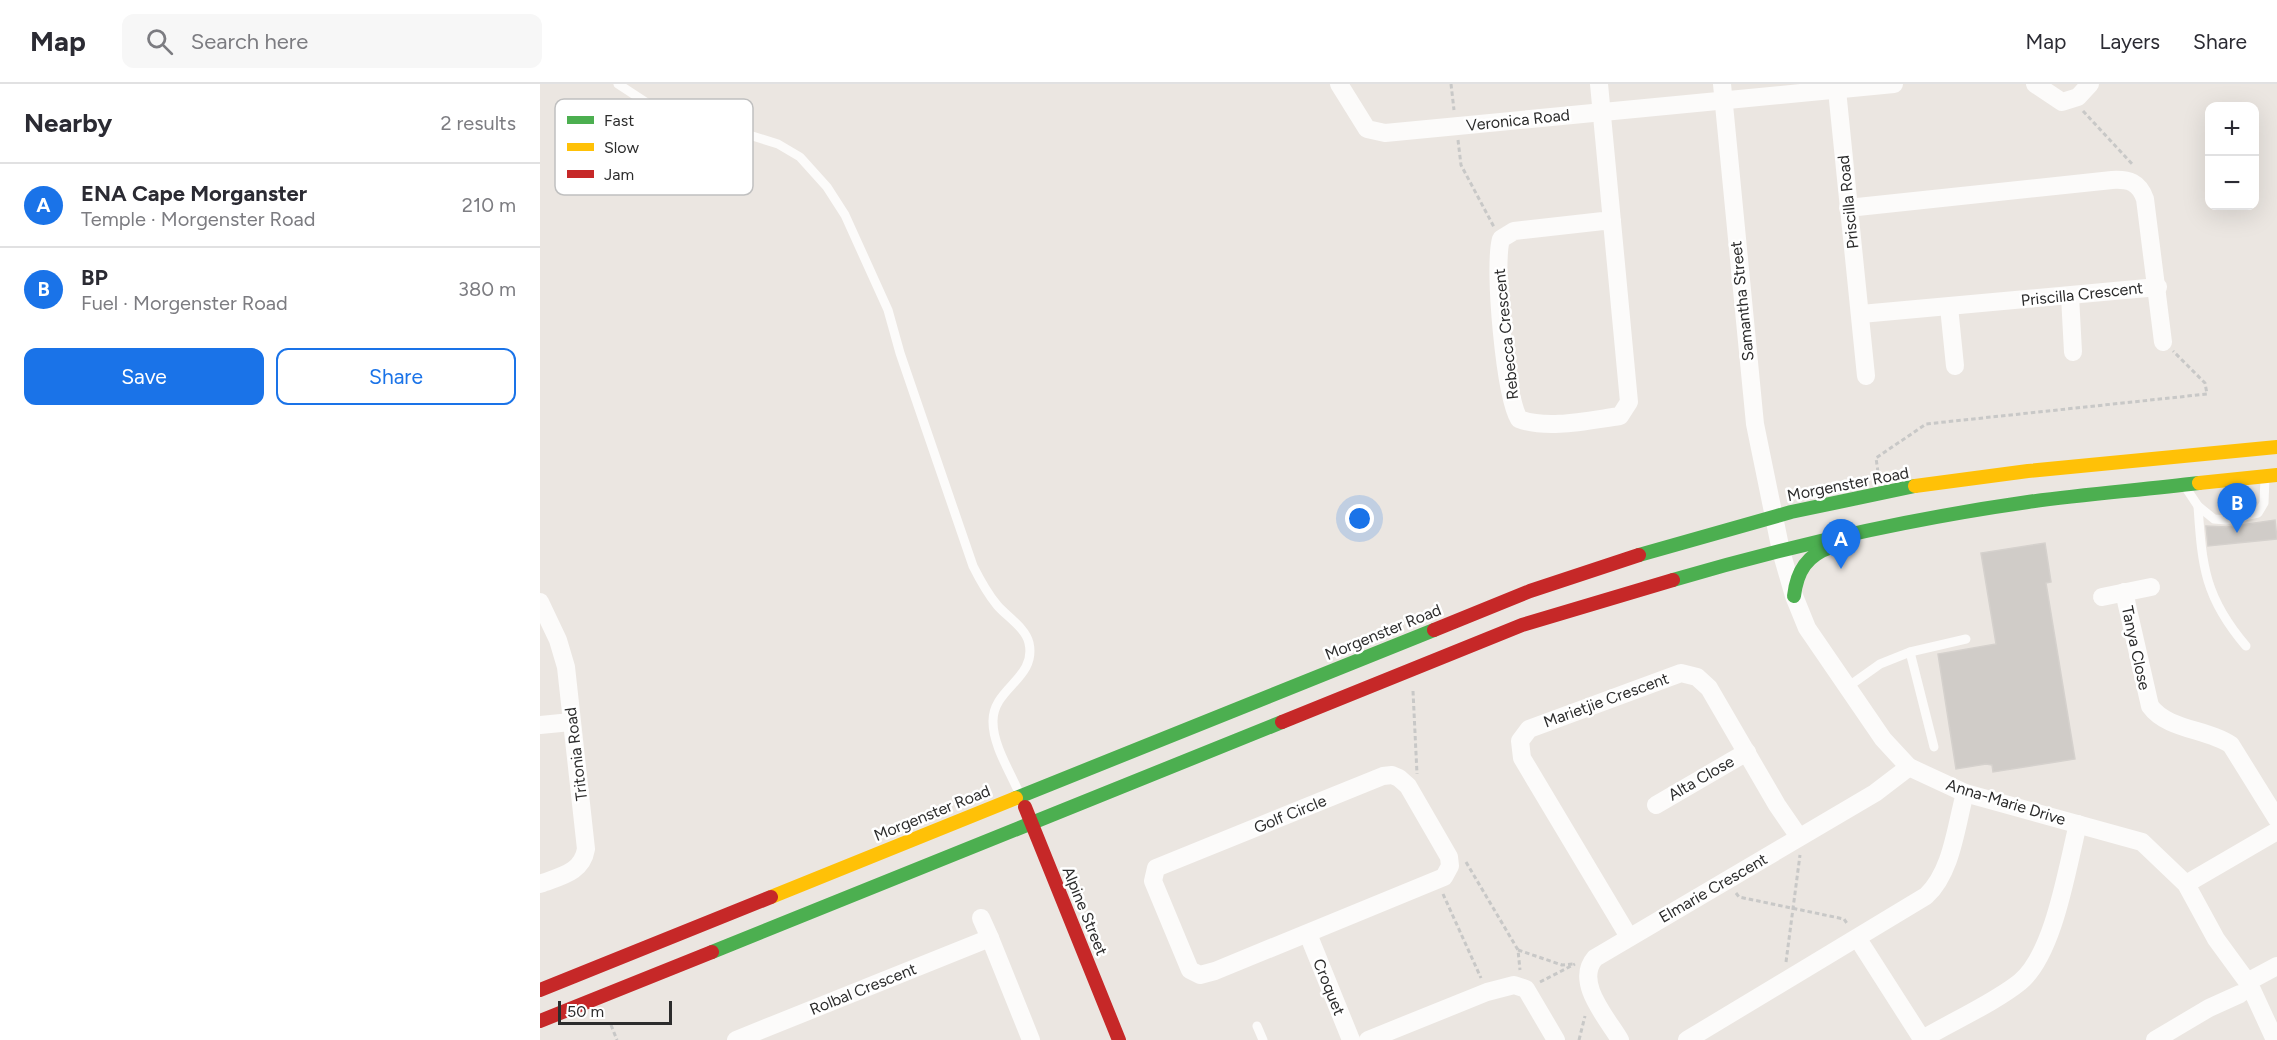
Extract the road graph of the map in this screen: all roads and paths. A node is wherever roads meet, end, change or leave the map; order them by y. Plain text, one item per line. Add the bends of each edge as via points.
1 (618, 84) edge
2 (1339, 84) edge
3 (1451, 84) edge
4 (1599, 84) edge
5 (1894, 84) edge
6 (2036, 84) edge
7 (1837, 90) junction
8 (1722, 91) edge
9 (2084, 91) edge
10 (641, 99) edge
11 (1602, 110) junction
12 (1455, 127) junction
13 (753, 136) edge
14 (2134, 182) junction
15 (1848, 208) junction
16 (1612, 220) junction
17 (1504, 236) junction
18 (2158, 287) junction
19 (2070, 296) junction
20 (1949, 307) junction
21 (1861, 314) junction
22 (2163, 342) joint
23 (2073, 352) dead end
24 (1955, 366) dead end
25 (1866, 376) dead end
26 (2277, 447) edge
27 (2266, 465) edge
28 (1878, 477) dead end
29 (2183, 483) junction
30 (2198, 506) junction
31 (1774, 515) junction
32 (1878, 528) junction
33 (1781, 551) junction
34 (2151, 587) dead end
35 (2124, 592) junction
36 (1794, 596) junction
37 (2102, 597) dead end
38 (541, 608) edge
39 (1966, 639) dead end
40 (2246, 646) dead end
41 (1910, 652) junction
42 (1849, 686) junction
43 (1413, 687) dead end
44 (571, 722) junction
45 (540, 725) edge
46 (1934, 747) dead end
47 (1747, 752) junction
48 (1909, 767) junction
49 (1412, 793) junction
50 (1965, 793) junction
51 (1020, 795) junction
52 (1656, 805) dead end
53 (2277, 819) edge
54 (1031, 822) junction
55 (2078, 824) junction
56 (2277, 831) edge
57 (1797, 839) junction
58 (1450, 862) junction
59 (1727, 879) junction
60 (1437, 882) junction
61 (540, 884) edge
62 (2186, 884) junction
63 (981, 918) dead end
64 (1308, 934) junction
65 (1629, 937) junction
66 (990, 938) junction
67 (1858, 939) junction
68 (1518, 950) junction
69 (1583, 963) junction
70 (2277, 966) edge
71 (2277, 971) edge
72 (1788, 980) junction
73 (1520, 987) junction
74 (2244, 987) junction
75 (540, 990) edge
76 (1487, 992) junction
77 (540, 1021) edge
78 (610, 1025) dead end
79 (1257, 1026) dead end
80 (617, 1040) edge
81 (736, 1040) edge
82 (1030, 1040) edge
83 (1119, 1040) edge
84 (1263, 1040) edge
85 (1351, 1040) edge
86 (1368, 1040) edge
87 (1556, 1040) edge
88 (1620, 1040) edge
89 (1688, 1040) edge
90 (1922, 1040) edge
91 (2155, 1040) edge
92 (2275, 1040) edge

1 - 10 lane
2 - 12 street, Veronica Road via 1367,129 1374,132
3 - 12 path
4 - 11 street, Rebecca Crescent
5 - 7 street, Veronica Road
6 - 9 street via 2062,102
7 - 8 street, Veronica Road
7 - 15 street, Priscilla Road
8 - 11 street, Veronica Road
8 - 31 street, Samantha Street via 1755,424
9 - 14 path via 2085,115 2133,164
11 - 12 street, Veronica Road
11 - 16 street, Rebecca Crescent
12 - 17 path via 1461,165 1490,224
13 - 51 lane via 778,144 813,168 845,215 888,310 973,566 983,587 1028,639 1029,665 1000,697 993,716 995,734
14 - 15 street via 2112,180
14 - 18 street, Priscilla Crescent via 2141,187 2145,199
15 - 21 street, Priscilla Road
16 - 17 street via 1514,231
16 - 17 street, Rebecca Crescent via 1630,391 1629,402 1620,416 1549,423 1520,419 1511,398 1500,294 1498,253
18 - 19 street, Priscilla Crescent
18 - 22 street
19 - 20 street, Priscilla Crescent
19 - 23 street
20 - 21 street, Priscilla Crescent
20 - 24 street
21 - 25 street, Priscilla Road
22 - 28 path via 2205,383 2207,394 1926,424 1876,458
26 - 27 main road, Morgenster Road
27 - 29 main road, Morgenster Road
27 - 30 lane via 2264,503 2252,516 2214,519
27 - 31 main road, Morgenster Road via 2126,460 1881,492
29 - 30 lane
29 - 32 main road, Morgenster Road via 2028,502
30 - 40 lane via 2207,583 2219,611
31 - 33 street, Samantha Street
31 - 51 main road, Morgenster Road via 1530,591
32 - 33 main road, Morgenster Road
32 - 36 main road via 1867,536 1821,549 1811,556 1799,569
33 - 36 street, Anna-Marie Drive
33 - 54 main road, Morgenster Road via 1630,591 1522,625
34 - 35 street, Tanya Close
35 - 37 street, Tanya Close
35 - 53 street, Tanya Close via 2147,698 2155,713 2231,745
36 - 42 street, Anna-Marie Drive via 1807,628
38 - 44 street, Tritonia Road via 558,640 566,667
39 - 41 lane
41 - 42 lane via 1880,664
41 - 46 lane
42 - 48 street, Anna-Marie Drive via 1883,739
43 - 49 path via 1418,770
44 - 45 street
44 - 61 street, Tritonia Road via 585,834 584,860 579,868
47 - 52 street, Alta Close
47 - 57 street, Marietjie Crescent
47 - 65 street, Marietjie Crescent via 1705,683 1681,673 1542,723 1524,734 1522,758
48 - 50 street, Anna-Marie Drive
48 - 57 street, Elmarie Crescent via 1875,793
49 - 58 street, Golf Circle
49 - 64 street, Golf Circle via 1399,778 1383,776 1160,866 1154,872 1153,880 1182,954 1196,975
50 - 55 street, Anna-Marie Drive
50 - 67 street via 1945,868 1934,889
51 - 54 main road, Alpine Street
51 - 75 main road, Morgenster Road
54 - 77 main road, Morgenster Road
54 - 83 main road, Alpine Street
55 - 62 street, Anna-Marie Drive via 2142,842
55 - 90 street via 2048,938 2035,966 2019,983
56 - 62 street
57 - 59 street, Elmarie Crescent
57 - 72 path via 1801,851 1784,974
58 - 60 street via 1447,874
58 - 68 path via 1466,861
59 - 65 street, Elmarie Crescent
59 - 67 path via 1739,897 1844,920
60 - 64 street, Golf Circle
60 - 76 path
62 - 74 street, Anna-Marie Drive
63 - 66 street
64 - 85 street, Croquet
65 - 69 street, Elmarie Crescent
66 - 81 street, Rolbal Crescent
66 - 82 street
67 - 72 street
67 - 90 street
68 - 69 path via 1562,965
68 - 73 path
69 - 73 path
69 - 88 street via 1588,970 1588,983
70 - 74 street
71 - 74 street
72 - 89 street
73 - 76 street
73 - 87 street
74 - 91 street
74 - 92 street, Anna-Marie Drive
76 - 86 street
78 - 80 path
79 - 84 lane

